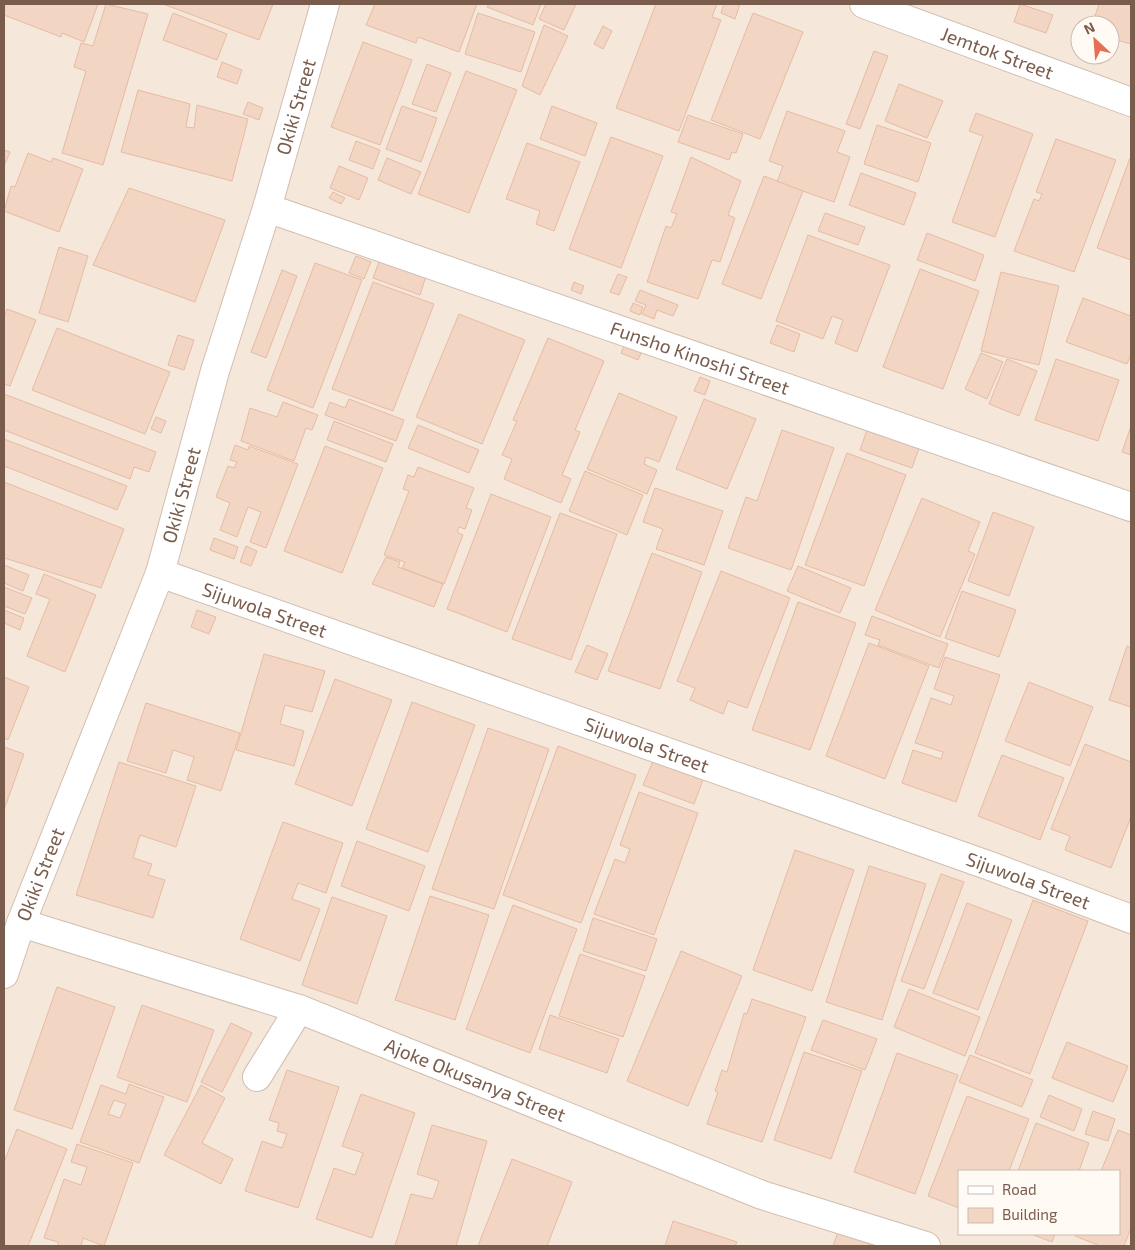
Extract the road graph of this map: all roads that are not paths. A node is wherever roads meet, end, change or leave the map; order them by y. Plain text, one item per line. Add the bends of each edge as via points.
1 (325, 4) edge
2 (864, 4) edge
3 (1131, 102) edge
4 (268, 208) junction
5 (1131, 507) edge
6 (160, 573) junction
7 (1131, 919) edge
8 (20, 923) junction
9 (4, 974) edge
10 (299, 1008) junction
11 (257, 1077) dead end
12 (926, 1246) edge

1 - 4 street, Okiki Street
2 - 3 street, Jemtok Street
4 - 5 street, Funsho Kinoshi Street
4 - 6 street, Okiki Street via 215,371
6 - 7 street, Sijuwola Street
6 - 8 street, Okiki Street
8 - 9 street, Okiki Street
8 - 10 street, Ajoke Okusanya Street
10 - 11 street
10 - 12 street, Ajoke Okusanya Street via 762,1194

